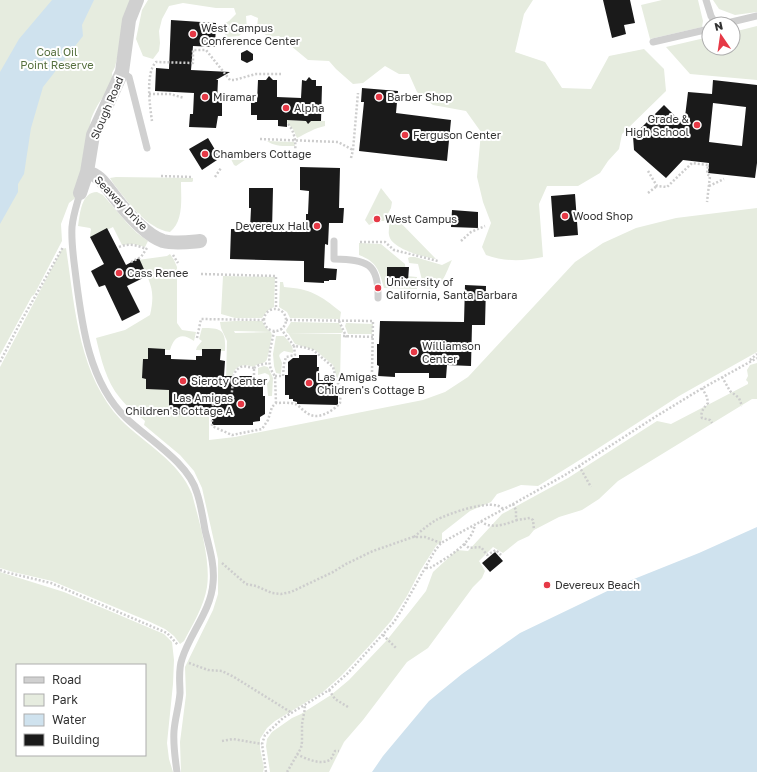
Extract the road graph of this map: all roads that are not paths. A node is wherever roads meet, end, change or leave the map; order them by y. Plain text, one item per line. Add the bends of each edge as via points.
1 (137, 0) edge
2 (706, 0) edge
3 (710, 16) edge
4 (757, 16) edge
5 (741, 20) edge
6 (701, 31) edge
7 (653, 42) dead end
8 (122, 72) junction
9 (147, 148) dead end
10 (87, 172) junction
11 (80, 193) joint
12 (200, 241) dead end
13 (334, 241) dead end
14 (378, 298) dead end
15 (177, 772) edge

1 - 8 street, Slough Road via 129,20
2 - 3 lane
4 - 5 lane
6 - 7 lane
8 - 9 lane via 129,76
8 - 10 street, Slough Road via 93,135
10 - 11 street, Slough Road
10 - 12 street, Seaway Drive via 98,176 131,216 153,236 171,242
11 - 15 lane via 72,226 72,244 80,307 93,364 112,400 126,417 191,478 197,492 212,561 213,584 205,610 181,660 180,693 174,733
13 - 14 lane via 334,259 358,260 372,268 378,286

